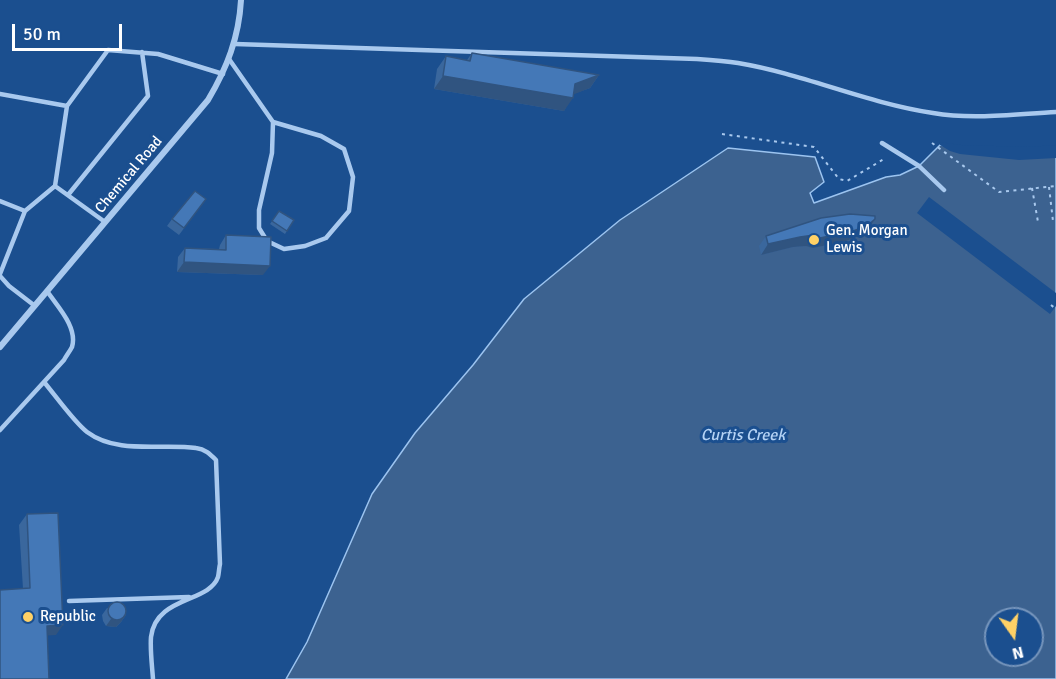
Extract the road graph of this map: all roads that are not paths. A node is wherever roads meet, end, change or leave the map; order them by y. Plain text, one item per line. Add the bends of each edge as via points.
1 (241, 0) edge
2 (235, 44) junction
3 (142, 52) junction
4 (229, 59) junction
5 (223, 74) junction
6 (0, 94) edge
7 (67, 106) junction
8 (1056, 111) edge
9 (273, 122) junction
10 (882, 142) dead end
11 (55, 186) junction
12 (944, 190) dead end
13 (68, 195) junction
14 (0, 201) edge
15 (25, 211) junction
16 (105, 222) junction
17 (0, 275) edge
18 (47, 291) junction
19 (35, 306) junction
20 (0, 347) edge
21 (44, 382) junction
22 (0, 430) edge
23 (191, 597) junction
24 (69, 601) dead end
25 (153, 679) edge

1 - 2 street, Chemical Road
2 - 4 street, Chemical Road
2 - 8 lane via 697,59 739,63 933,113 967,116
3 - 5 lane
3 - 7 lane via 108,50
3 - 13 lane via 148,96
4 - 5 street, Chemical Road
4 - 9 lane
5 - 16 street, Chemical Road via 208,100
6 - 7 lane
7 - 11 lane
9 - 9 lane via 272,153 259,210 259,228 267,241 284,249 305,246 326,238 349,211 353,177 344,149 321,136
10 - 12 lane via 919,166
11 - 13 lane
11 - 15 lane
13 - 16 lane
14 - 15 lane
15 - 17 lane
16 - 18 street, Chemical Road
17 - 19 lane
18 - 19 street, Chemical Road
18 - 21 lane via 73,335 72,347 64,360
19 - 20 street, Chemical Road
21 - 22 lane
21 - 23 lane via 87,432 111,443 197,448 216,460 218,579 208,590
23 - 24 lane
23 - 25 lane via 172,606 158,619 151,635

